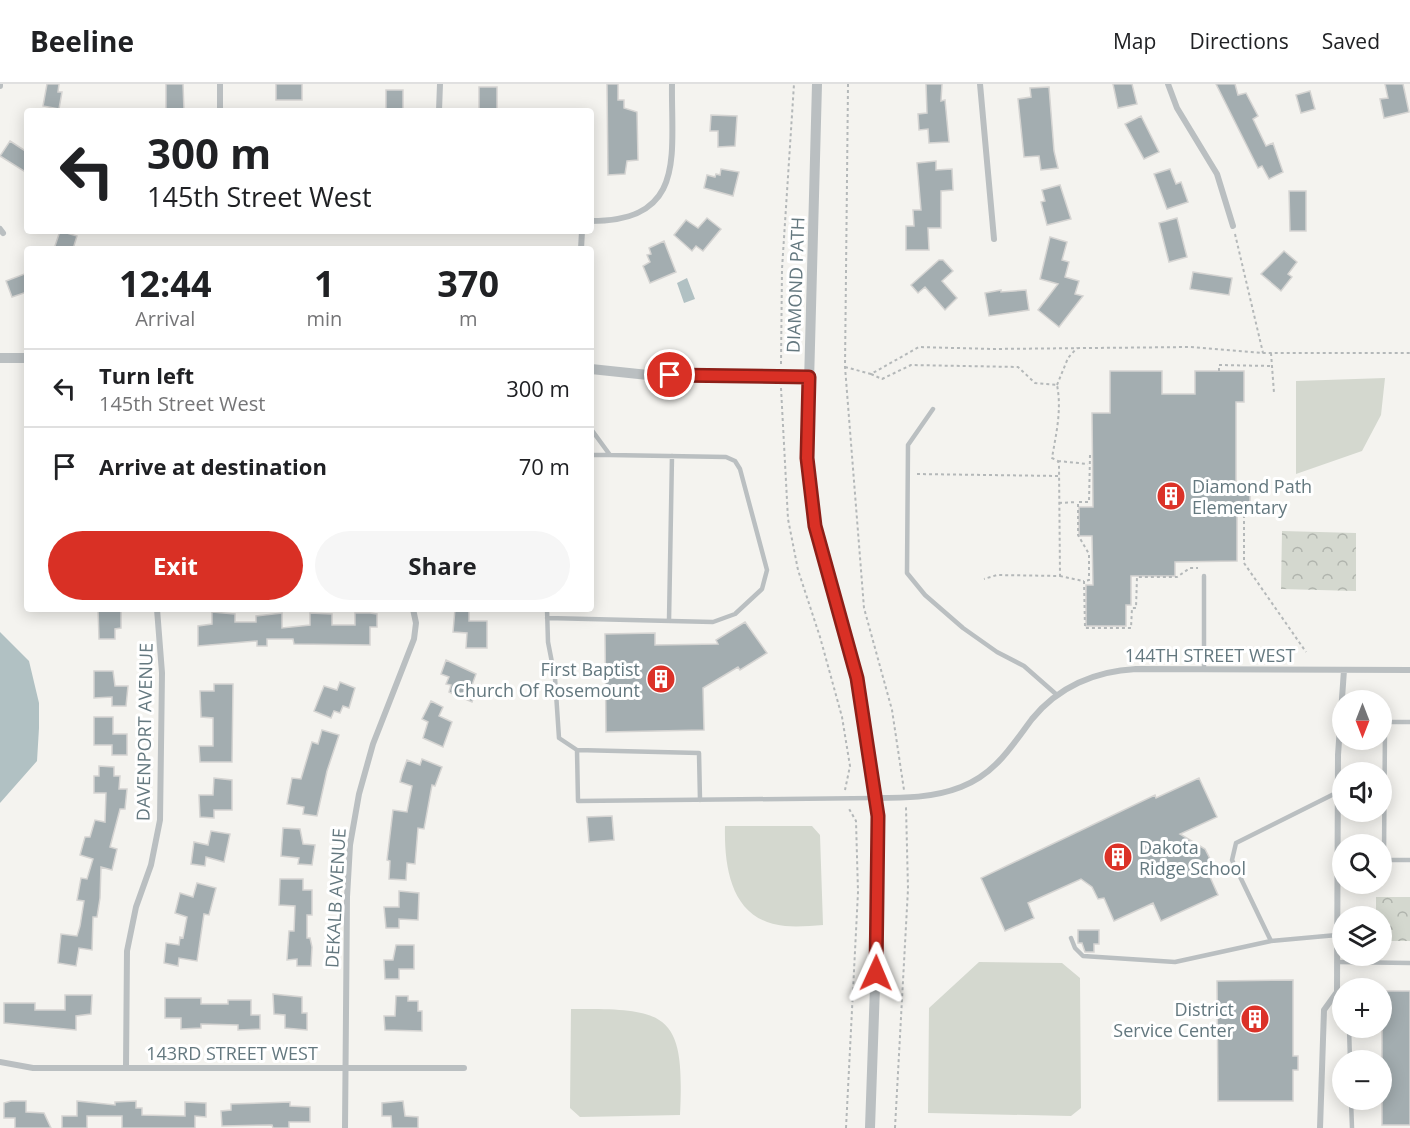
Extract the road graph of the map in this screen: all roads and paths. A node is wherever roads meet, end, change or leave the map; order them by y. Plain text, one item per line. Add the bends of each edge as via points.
1 (220, 84) edge
2 (440, 84) edge
3 (672, 84) edge
4 (794, 84) edge
5 (818, 84) edge
6 (848, 84) edge
7 (980, 84) edge
8 (1168, 84) edge
9 (220, 108) edge
10 (439, 108) edge
11 (594, 221) edge
12 (1233, 226) joint
13 (994, 239) dead end
14 (1077, 348) junction
15 (1263, 353) junction
16 (1270, 353) junction
17 (1410, 353) edge
18 (0, 358) edge
19 (24, 358) edge
20 (1271, 366) junction
21 (845, 367) junction
22 (594, 369) edge
23 (1219, 371) dead end
24 (871, 374) junction
25 (781, 376) junction
26 (809, 377) junction
27 (1057, 386) junction
28 (1274, 393) dead end
29 (933, 409) dead end
30 (594, 435) edge
31 (594, 455) edge
32 (610, 455) junction
33 (1090, 455) dead end
34 (672, 456) junction
35 (1058, 461) junction
36 (1089, 464) junction
37 (915, 474) dead end
38 (1059, 476) junction
39 (1059, 502) junction
40 (1078, 502) junction
41 (1244, 514) dead end
42 (1198, 568) dead end
43 (1060, 576) junction
44 (1204, 576) dead end
45 (984, 579) dead end
46 (1084, 581) junction
47 (157, 612) edge
48 (414, 612) edge
49 (547, 612) edge
50 (547, 618) junction
51 (669, 621) junction
52 (1306, 652) dead end
53 (1204, 669) junction
54 (1344, 670) junction
55 (1410, 670) edge
56 (1057, 695) junction
57 (1410, 722) edge
58 (577, 750) junction
59 (1341, 762) edge
60 (1384, 762) edge
61 (846, 798) junction
62 (875, 798) junction
63 (905, 798) junction
64 (700, 800) junction
65 (1332, 800) edge
66 (1340, 822) edge
67 (1383, 822) edge
68 (1410, 860) edge
69 (1338, 906) edge
70 (1332, 936) edge
71 (1071, 938) dead end
72 (1271, 941) junction
73 (1392, 963) edge
74 (1410, 963) edge
75 (1332, 999) edge
76 (0, 1062) edge
77 (126, 1068) junction
78 (346, 1068) junction
79 (464, 1068) dead end
80 (1351, 1110) edge
81 (345, 1128) edge
82 (846, 1128) edge
83 (870, 1128) edge
84 (895, 1128) edge
85 (1320, 1128) edge
86 (1352, 1128) edge

1 - 9 street
2 - 10 street
3 - 11 street via 671,166 661,194 634,216
4 - 25 path via 782,269
5 - 26 street, DIAMOND PATH
6 - 21 path
7 - 13 street
8 - 12 street via 1177,108 1217,174
12 - 15 path
14 - 15 path via 1191,347
14 - 24 path via 919,347
14 - 27 path via 1068,358
15 - 16 path
16 - 17 path
16 - 20 path
18 - 19 street
20 - 23 path via 1219,365
20 - 28 path
21 - 24 path
21 - 63 path via 864,608 892,710
22 - 25 street via 648,375
24 - 27 path via 882,380 910,366 1018,367 1035,383
25 - 26 street
25 - 61 path via 788,519 798,570 842,717 850,766 844,786
26 - 62 street, DIAMOND PATH via 807,458 815,526 857,678
27 - 35 path via 1057,437 1052,458
29 - 56 lane via 908,445 907,573 925,595 963,628 1024,666
30 - 32 lane
31 - 32 lane
32 - 34 lane
33 - 36 path
34 - 51 lane
34 - 51 lane via 726,457 735,461 741,469 767,570 762,589 735,614 713,622
35 - 36 path
35 - 38 path
36 - 40 path via 1089,502
37 - 38 path
38 - 39 path
39 - 40 path
39 - 43 path
40 - 46 path via 1078,535 1089,554 1089,580
41 - 52 path via 1244,563
42 - 46 path via 1190,568 1177,577 1137,577 1131,628 1085,628
43 - 45 path via 997,575
43 - 46 path
44 - 53 lane
47 - 77 street, DAVENPORT AVENUE via 162,693 160,820 127,951
48 - 78 street, DEKALB AVENUE via 414,639 373,744 354,820 347,897
49 - 50 lane
50 - 51 lane
50 - 58 lane via 559,738
53 - 54 street, 144TH STREET WEST
53 - 56 street, 144TH STREET WEST via 1119,670 1086,679
54 - 55 street, 144TH STREET WEST
54 - 59 street
56 - 63 street, 144TH STREET WEST via 990,770 962,787
57 - 60 lane via 1390,722 1385,728
58 - 64 lane via 699,753
58 - 64 lane via 578,801
61 - 62 lane
61 - 64 lane
61 - 82 path via 856,821 858,892
62 - 63 street, 144TH STREET WEST
62 - 83 street, DIAMOND PATH via 878,901
63 - 84 path via 908,889
65 - 72 lane via 1236,843 1232,860
66 - 69 street
67 - 68 lane via 1384,855 1389,860
70 - 72 lane
71 - 72 lane via 1083,956 1175,962
73 - 74 lane
75 - 85 street via 1324,1010
76 - 77 street, 143RD STREET WEST via 33,1068
77 - 78 street, 143RD STREET WEST
78 - 79 street, 143RD STREET WEST
78 - 81 street, DEKALB AVENUE
80 - 86 lane

